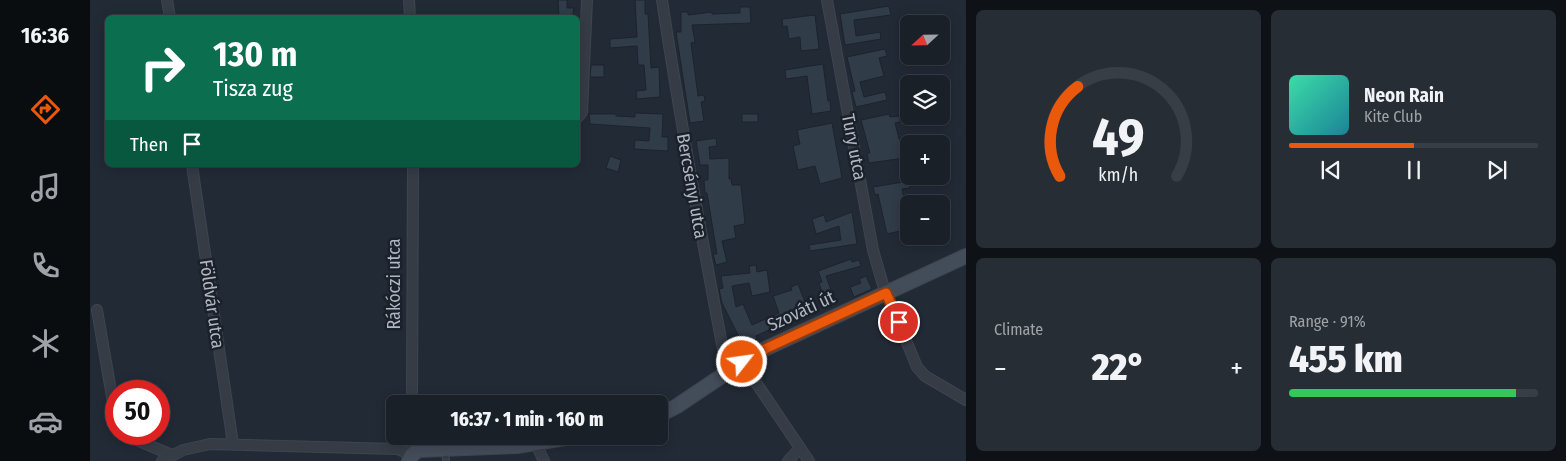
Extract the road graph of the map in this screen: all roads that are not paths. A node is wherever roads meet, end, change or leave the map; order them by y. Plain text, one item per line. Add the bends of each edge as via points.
1 (167, 0) edge
2 (409, 0) edge
3 (587, 0) edge
4 (662, 0) edge
5 (826, 0) edge
6 (170, 15) edge
7 (410, 15) edge
8 (580, 114) edge
9 (192, 167) edge
10 (413, 167) edge
11 (966, 256) edge
12 (886, 293) junction
13 (97, 310) dead end
14 (736, 365) junction
15 (109, 380) edge
16 (412, 395) edge
17 (966, 400) edge
18 (668, 410) edge
19 (233, 444) junction
20 (148, 445) edge
21 (412, 445) edge
22 (528, 445) edge
23 (536, 445) edge
24 (800, 448) junction
25 (172, 455) junction
26 (446, 455) edge
27 (411, 458) edge
28 (162, 461) edge
29 (544, 461) edge
30 (788, 461) edge
31 (809, 461) edge

1 - 6 street
2 - 7 street
3 - 8 street
4 - 14 street, Bercsényi utca via 686,154 725,360
5 - 12 street, Tury utca via 873,250
9 - 19 street, Földvár utca
10 - 16 street, Rákóczi utca
11 - 12 main road, Szováti út
12 - 14 main road, Szováti út
12 - 17 street, Tury utca via 917,367 925,376
13 - 15 street
14 - 18 main road, Szováti út
14 - 24 street, Bercsényi utca
19 - 25 street via 200,445
19 - 27 street via 397,449
20 - 25 street
21 - 27 street
22 - 26 main road
23 - 29 street
24 - 30 street
24 - 31 street, Bercsényi utca
25 - 28 street
26 - 27 main road via 418,450

